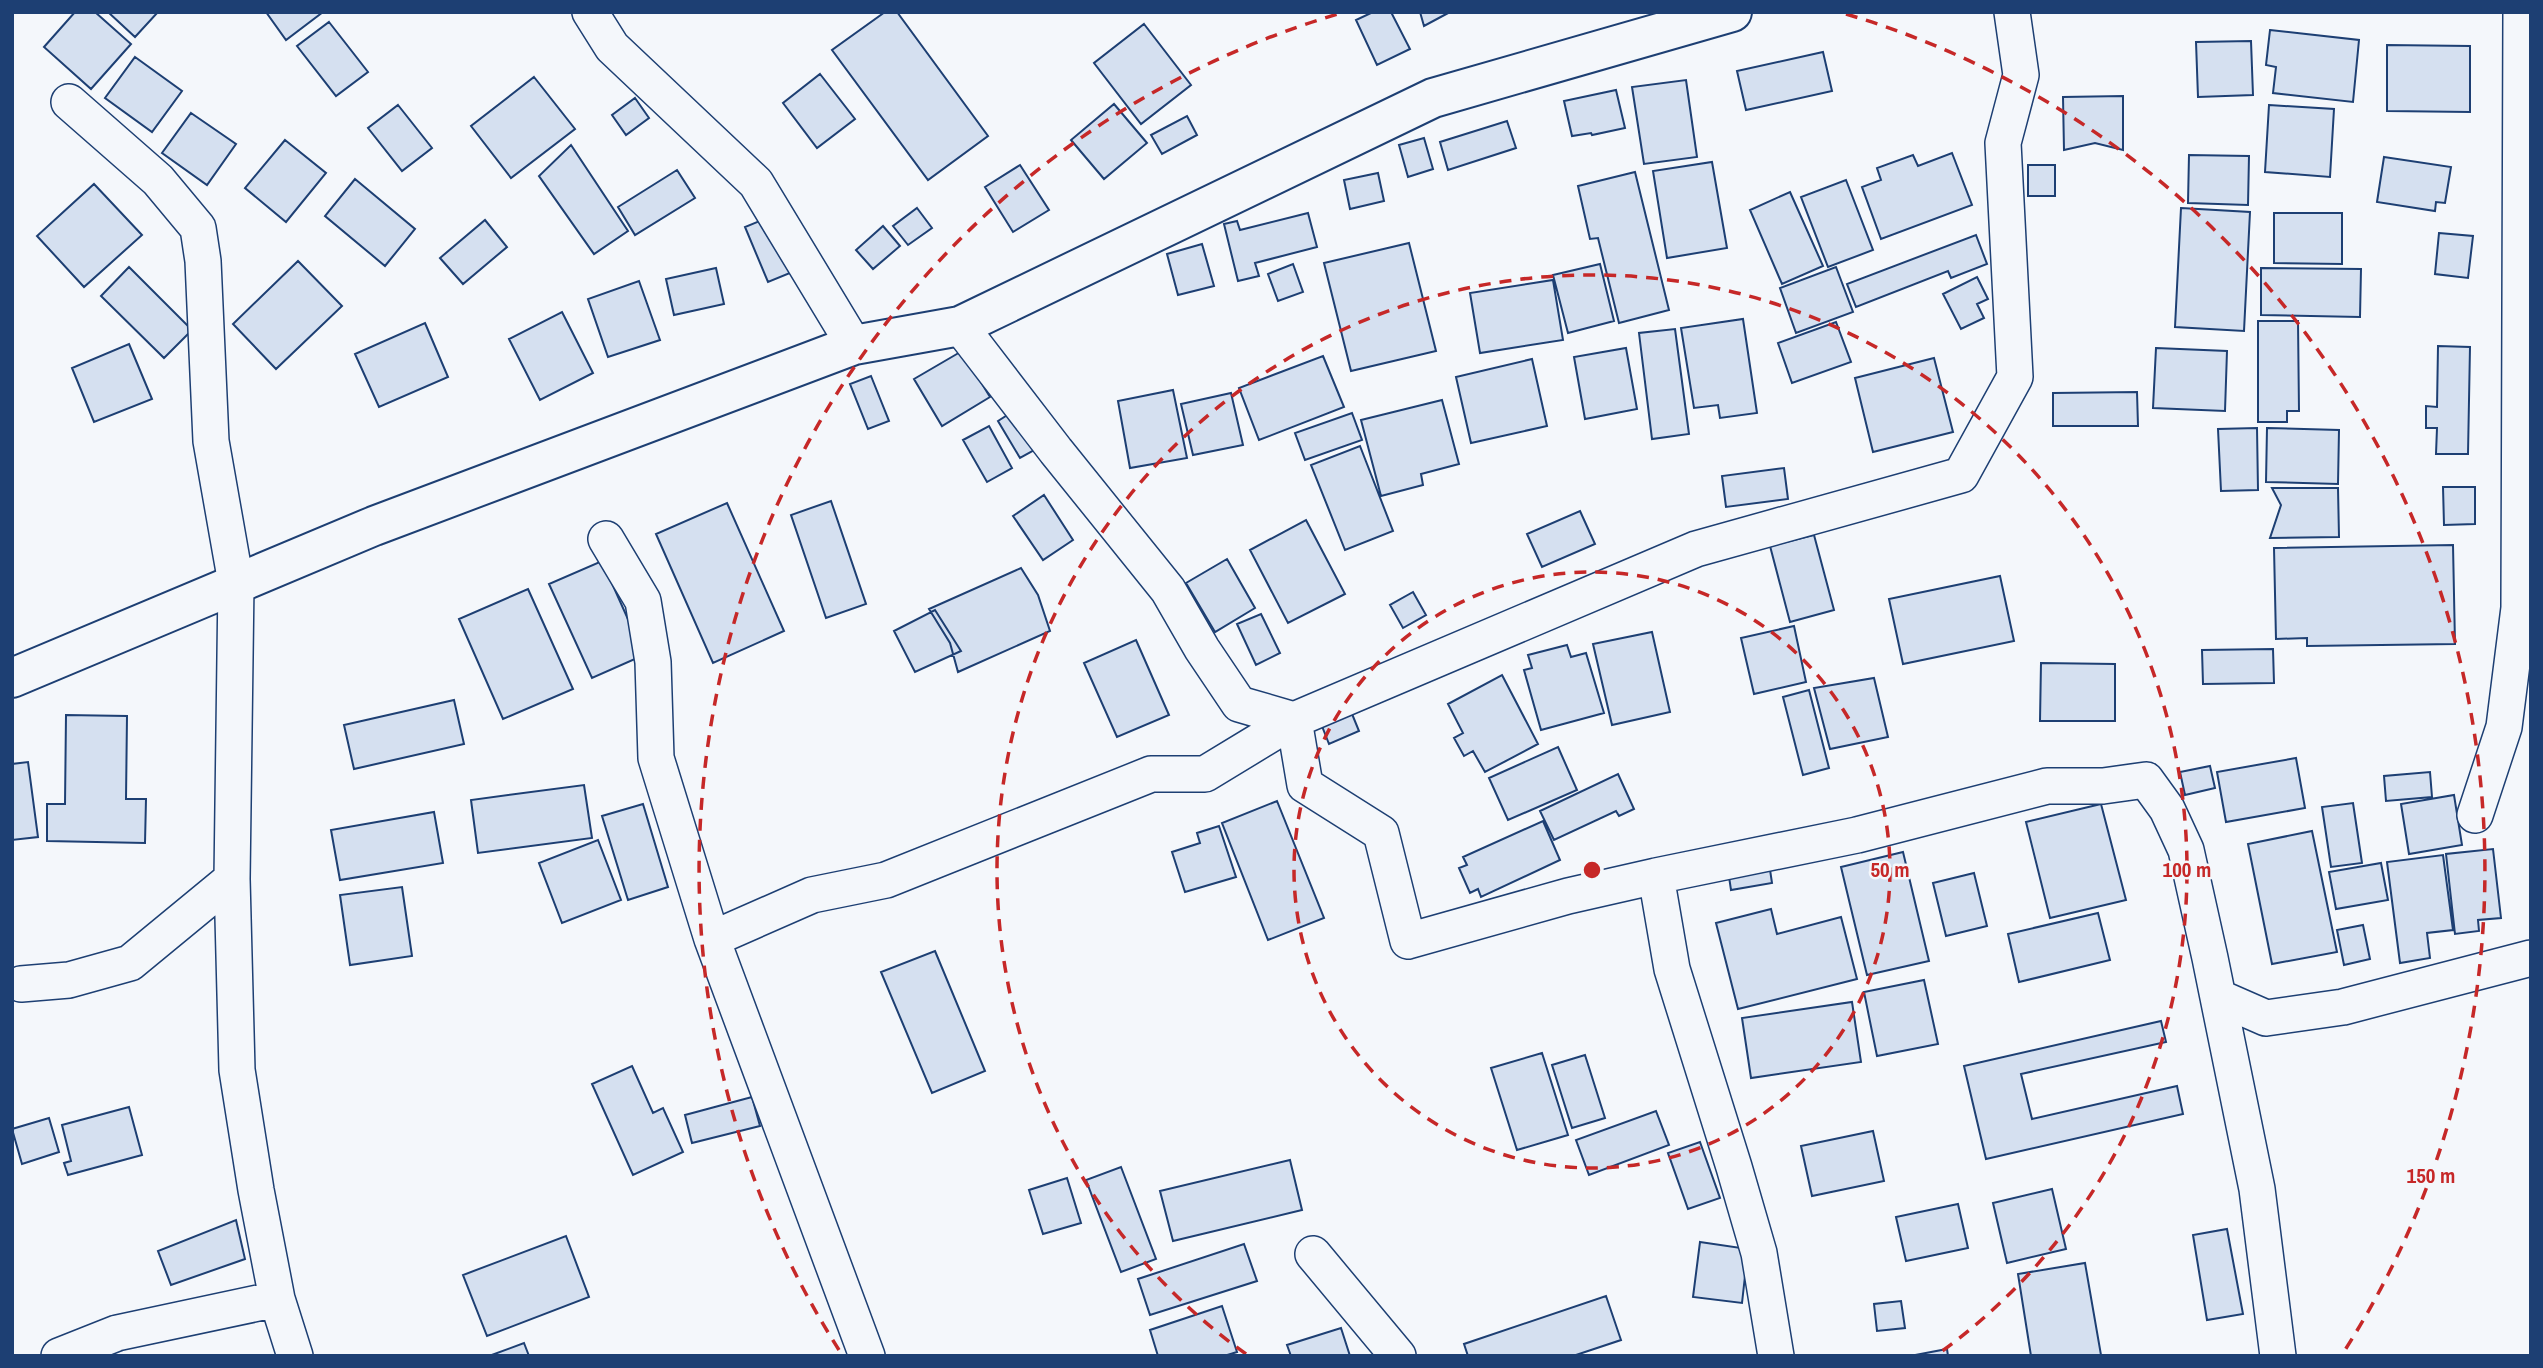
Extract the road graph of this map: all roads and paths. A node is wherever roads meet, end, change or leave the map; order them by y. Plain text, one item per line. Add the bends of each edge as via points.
1 (590, 12) edge
2 (1732, 12) edge
3 (2012, 12) edge
4 (2521, 12) edge
5 (69, 102) dead end
6 (960, 326) junction
7 (854, 345) junction
8 (606, 539) dead end
9 (236, 583) junction
10 (12, 678) edge
11 (1294, 720) junction
12 (2475, 815) dead end
13 (1656, 876) junction
14 (232, 879) junction
15 (712, 939) junction
16 (2531, 958) edge
17 (22, 985) dead end
18 (2218, 997) junction
19 (1313, 1255) dead end
20 (277, 1299) junction
21 (59, 1356) edge
22 (295, 1356) edge
23 (867, 1356) edge
24 (1398, 1356) edge
25 (1776, 1356) edge
26 (2278, 1356) edge

1 - 7 street via 612,47 756,183
2 - 6 street via 1433,98
3 - 11 street via 2021,75 2003,143 2015,377 1961,475 1696,549
4 - 12 street via 2518,608 2504,727
5 - 9 street via 158,180 198,228 211,441
6 - 7 street
6 - 11 street via 1168,590 1239,704
7 - 9 street via 374,526
8 - 15 street via 643,601 653,662 656,758
9 - 10 street
9 - 14 street
11 - 13 street via 1305,785 1381,834 1408,941
11 - 15 street via 1205,774 1151,774 886,880 812,895
13 - 18 street via 1857,835 2047,786 2146,780 2167,809 2186,850
13 - 25 street via 1672,969 1759,1253
14 - 17 street via 130,963 69,980
14 - 20 street via 237,1070
15 - 23 street
16 - 18 street via 2343,1007 2266,1018
18 - 26 street via 2257,1189
19 - 24 street
20 - 21 street via 117,1333
20 - 22 street

